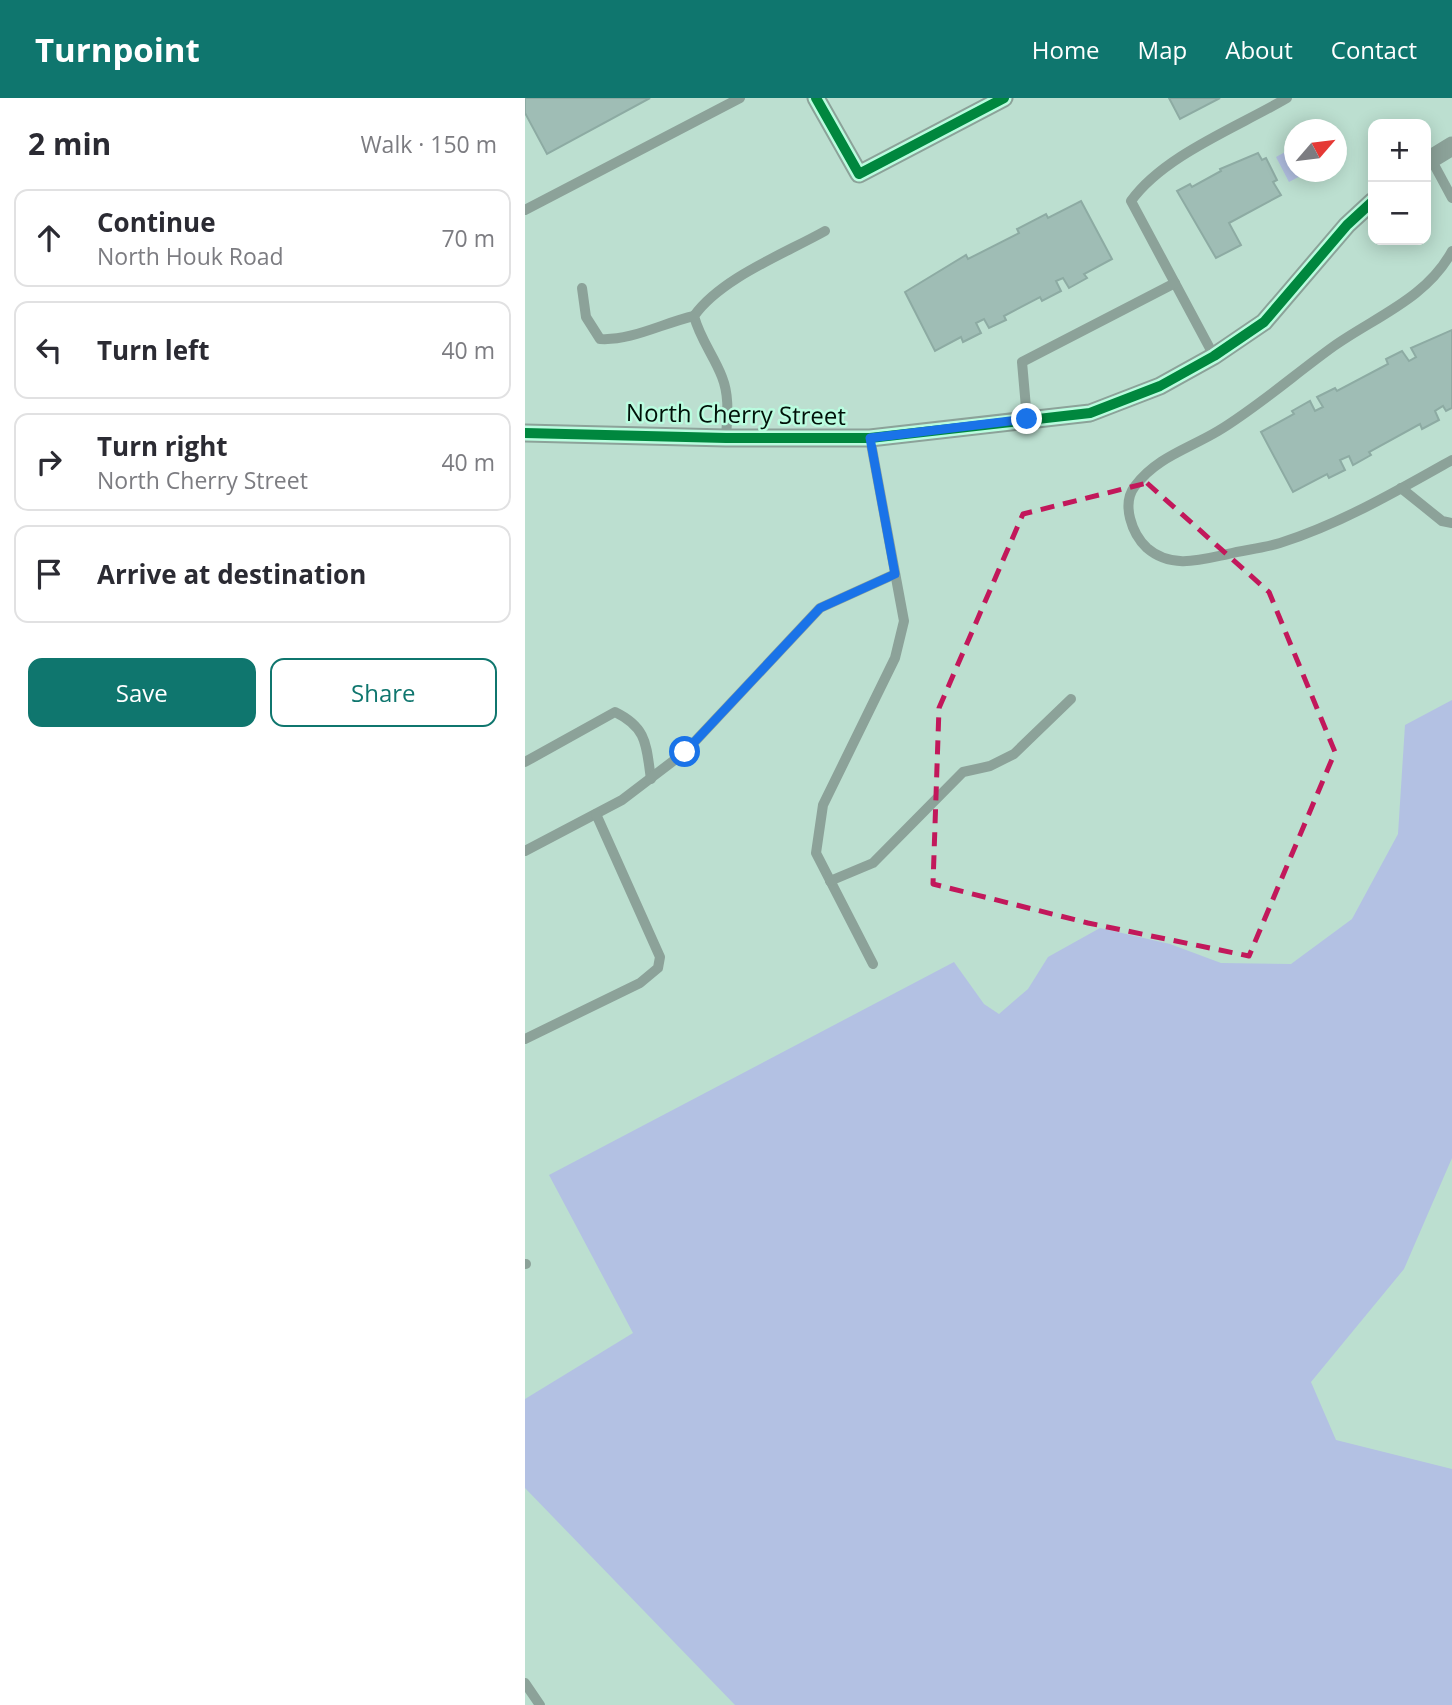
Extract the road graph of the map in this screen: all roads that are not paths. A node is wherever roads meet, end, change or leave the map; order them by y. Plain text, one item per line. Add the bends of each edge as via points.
1 (740, 98) edge
2 (816, 98) edge
3 (1004, 98) edge
4 (1287, 98) edge
5 (1452, 146) edge
6 (1431, 158) edge
7 (1431, 165) edge
8 (1452, 198) edge
9 (1368, 206) edge
10 (525, 210) edge
11 (825, 231) dead end
12 (1452, 251) edge
13 (1175, 283) junction
14 (582, 288) dead end
15 (694, 316) junction
16 (1214, 356) junction
17 (1027, 419) junction
18 (525, 433) edge
19 (726, 438) junction
20 (870, 438) junction
21 (1452, 460) edge
22 (1401, 488) junction
23 (1452, 523) edge
24 (895, 574) junction
25 (1070, 699) dead end
26 (525, 762) edge
27 (651, 779) junction
28 (596, 814) junction
29 (525, 851) edge
30 (830, 881) junction
31 (873, 964) dead end
32 (525, 1039) edge
33 (525, 1683) edge
34 (540, 1705) edge

1 - 10 lane
2 - 3 street via 859,174
4 - 13 lane via 1171,164 1131,201
5 - 6 street
7 - 8 lane
9 - 16 street, North Cherry Street via 1264,322
11 - 15 lane via 728,284
12 - 22 lane via 1443,269 1415,295 1334,345 1216,432 1163,458 1133,488 1129,504 1131,522 1144,545 1167,561 1187,561 1280,543
13 - 16 lane
13 - 17 lane via 1022,362
14 - 15 lane via 586,317 600,339 618,340
15 - 19 lane via 723,377 728,407
16 - 17 street, North Cherry Street via 1160,386 1090,412
17 - 20 street, North Cherry Street
18 - 19 street, North Cherry Street
19 - 20 street, North Cherry Street
20 - 24 lane
21 - 22 lane
22 - 23 lane via 1442,521
24 - 27 lane via 820,608 685,752
24 - 30 lane via 904,621 895,658 823,805 816,853
25 - 30 lane via 1014,754 963,772 873,863
26 - 27 lane via 615,712 633,721 646,740
27 - 28 lane
28 - 29 lane
28 - 32 lane via 660,957 659,968 640,983
30 - 31 lane
33 - 34 lane

